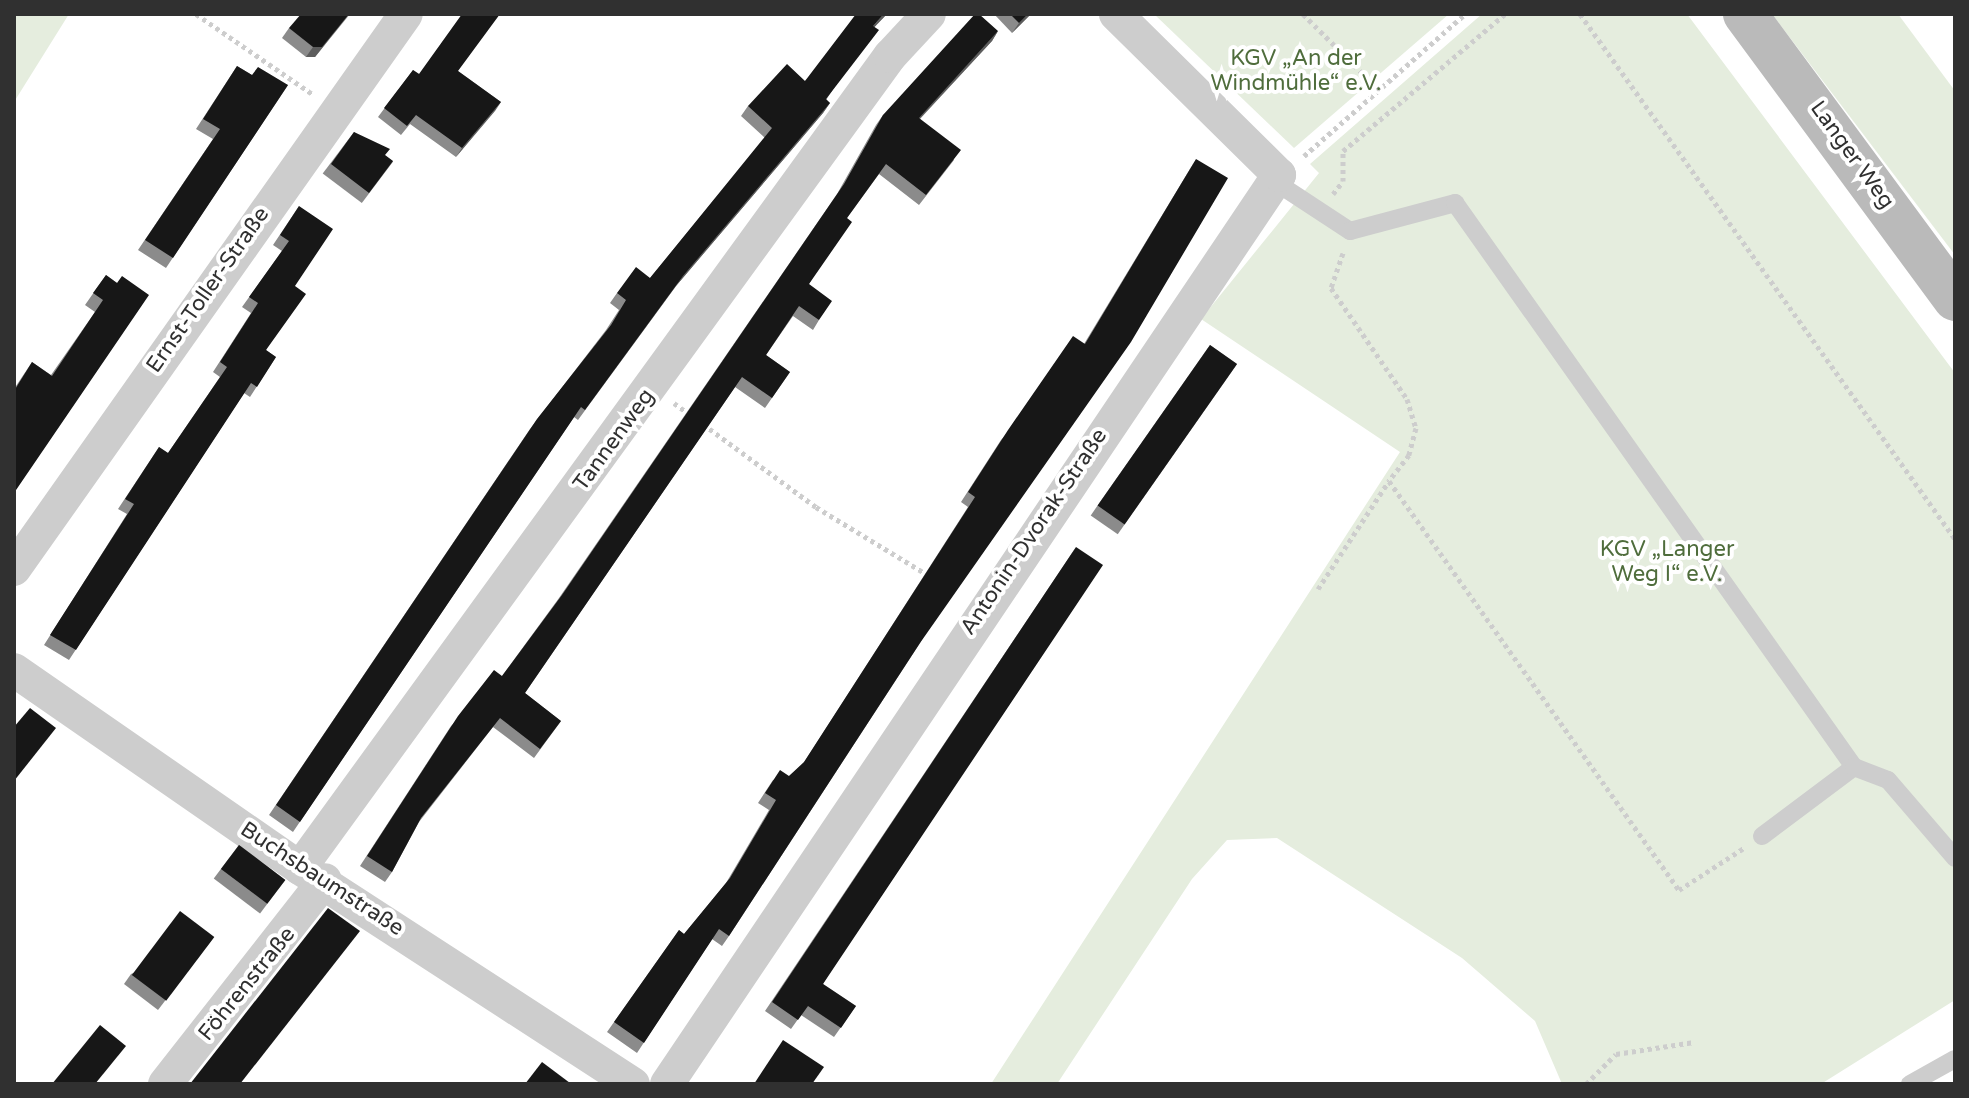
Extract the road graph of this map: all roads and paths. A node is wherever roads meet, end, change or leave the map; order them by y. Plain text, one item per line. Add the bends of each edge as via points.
1 (196, 14) edge
2 (406, 14) edge
3 (929, 14) edge
4 (1116, 14) edge
5 (1303, 14) edge
6 (1465, 14) edge
7 (1505, 14) edge
8 (1580, 14) edge
9 (1745, 14) edge
10 (1380, 91) junction
11 (334, 108) junction
12 (1276, 178) junction
13 (1320, 212) junction
14 (1350, 231) junction
15 (1955, 299) edge
16 (653, 387) junction
17 (1389, 481) junction
18 (1955, 539) edge
19 (14, 569) edge
20 (1318, 589) dead end
21 (983, 608) junction
22 (14, 671) edge
23 (1854, 767) junction
24 (1762, 836) joint
25 (1955, 858) edge
26 (312, 874) junction
27 (1694, 1042) dead end
28 (1955, 1059) edge
29 (621, 1081) edge
30 (165, 1084) edge
31 (667, 1084) edge
32 (1586, 1084) edge
33 (1910, 1084) edge

1 - 11 path
2 - 11 street, Ernst-Toller-Straße
3 - 16 street, Tannenweg via 890,56
4 - 12 street
5 - 10 path
6 - 10 path
7 - 13 path via 1343,151 1343,181
8 - 18 path
9 - 15 main road, Langer Weg
10 - 12 path
11 - 19 street, Ernst-Toller-Straße
12 - 13 lane
12 - 21 street, Antonin-Dvorak-Straße
13 - 14 lane
14 - 17 path via 1331,288 1407,399 1416,428 1409,455
14 - 23 lane via 1455,203
16 - 21 path via 816,507
16 - 26 street, Tannenweg
17 - 20 path
17 - 24 path via 1679,890
21 - 31 street, Antonin-Dvorak-Straße
22 - 26 street, Buchsbaumstraße
23 - 24 lane
23 - 25 lane via 1888,780
26 - 29 street, Buchsbaumstraße
26 - 30 street, Föhrenstraße
27 - 32 path via 1616,1054
28 - 33 lane

